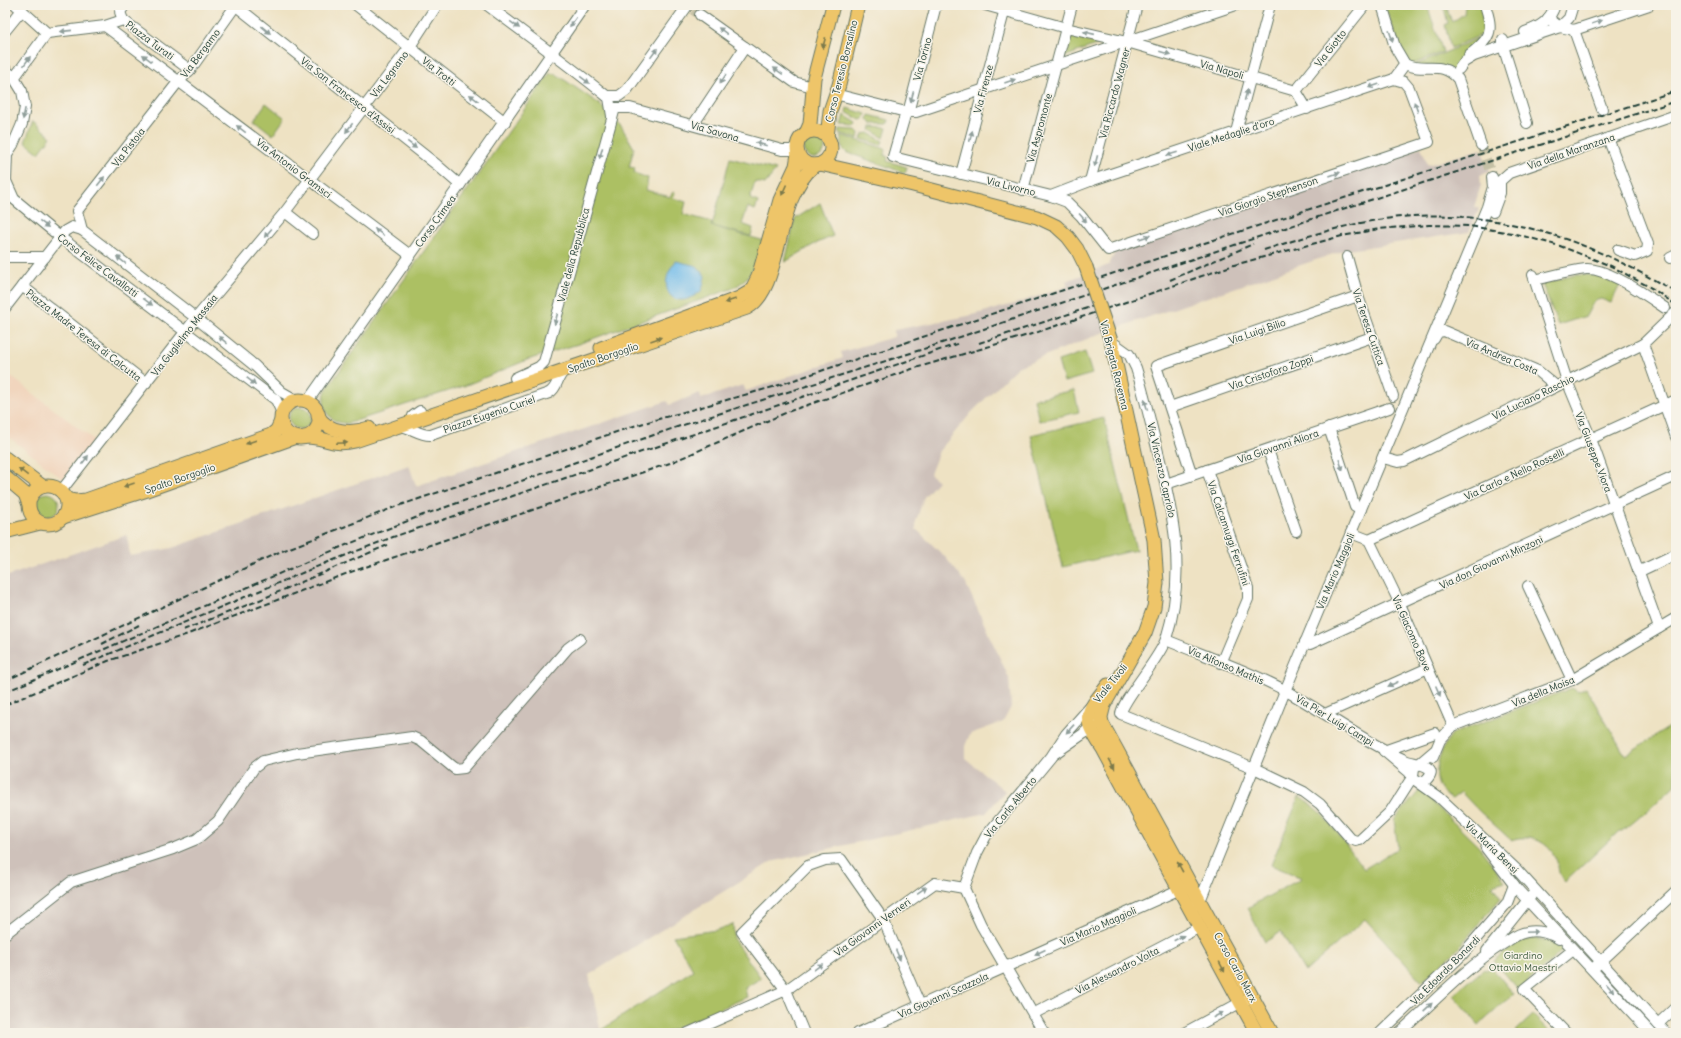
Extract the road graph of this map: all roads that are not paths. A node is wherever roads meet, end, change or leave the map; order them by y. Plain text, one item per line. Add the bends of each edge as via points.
1 (125, 5) edge
2 (236, 5) edge
3 (356, 5) edge
4 (437, 5) edge
5 (585, 5) edge
6 (833, 5) edge
7 (858, 5) edge
8 (936, 5) edge
9 (985, 5) edge
10 (1072, 5) edge
11 (1137, 5) edge
12 (1236, 5) edge
13 (1270, 5) edge
14 (1365, 5) edge
15 (1382, 5) edge
16 (1485, 5) edge
17 (1555, 5) edge
18 (1573, 5) edge
19 (1649, 5) edge
20 (489, 6) edge
21 (19, 7) edge
22 (1005, 8) edge
23 (693, 9) edge
24 (1548, 18) junction
25 (123, 20) junction
26 (105, 26) junction
27 (1491, 27) junction
28 (1560, 27) junction
29 (1066, 28) junction
30 (1574, 30) junction
31 (5, 31) edge
32 (47, 33) junction
33 (1127, 42) junction
34 (1503, 43) junction
35 (745, 47) junction
36 (409, 48) junction
37 (551, 54) junction
38 (563, 64) junction
39 (1405, 64) junction
40 (1056, 66) junction
41 (542, 67) junction
42 (5, 69) edge
43 (190, 70) junction
44 (1458, 74) junction
45 (1251, 77) junction
46 (14, 78) junction
47 (1394, 79) junction
48 (178, 82) junction
49 (631, 85) junction
50 (813, 88) junction
51 (982, 91) junction
52 (1296, 91) junction
53 (835, 94) junction
54 (607, 96) junction
55 (364, 108) junction
56 (630, 108) junction
57 (1307, 109) junction
58 (1602, 110) dead end
59 (907, 113) junction
60 (612, 116) junction
61 (1676, 116) edge
62 (505, 122) junction
63 (1527, 122) dead end
64 (693, 125) junction
65 (808, 131) junction
66 (1236, 132) junction
67 (1608, 138) junction
68 (829, 141) junction
69 (1481, 145) tunnel mouth
70 (798, 150) junction
71 (6, 155) edge
72 (894, 157) joint
73 (818, 164) junction
74 (961, 174) junction
75 (1492, 178) tunnel mouth
76 (310, 180) junction
77 (1090, 181) junction
78 (460, 185) junction
79 (913, 185) junction
80 (1023, 190) junction
81 (1051, 196) junction
82 (8, 198) edge
83 (77, 211) joint
84 (285, 212) junction
85 (1493, 212) dead end
86 (82, 230) junction
87 (313, 234) dead end
88 (60, 237) junction
89 (1108, 250) joint
90 (1618, 250) dead end
91 (410, 255) junction
92 (5, 257) edge
93 (45, 257) junction
94 (1346, 257) dead end
95 (22, 286) junction
96 (1358, 296) junction
97 (5, 308) edge
98 (1665, 308) dead end
99 (1675, 313) dead end
100 (196, 318) junction
101 (186, 331) junction
102 (1372, 337) junction
103 (1111, 341) junction
104 (1643, 344) junction
105 (1429, 348) junction
106 (566, 370) junction
107 (516, 378) junction
108 (1566, 381) junction
109 (146, 383) junction
110 (1556, 386) junction
111 (1393, 396) junction
112 (1408, 397) junction
113 (1676, 400) edge
114 (302, 401) junction
115 (1664, 406) junction
116 (1170, 408) junction
117 (1389, 408) junction
118 (420, 411) junction
119 (318, 416) junction
120 (282, 417) junction
121 (1399, 418) junction
122 (410, 427) junction
123 (1328, 428) junction
124 (300, 437) junction
125 (1676, 437) edge
126 (1590, 439) junction
127 (1268, 450) junction
128 (5, 458) edge
129 (1383, 458) junction
130 (1207, 470) junction
131 (1192, 475) junction
132 (1676, 476) edge
133 (5, 477) edge
134 (1166, 484) junction
135 (42, 486) junction
136 (64, 495) junction
137 (1614, 505) junction
138 (29, 507) junction
139 (1361, 509) junction
140 (63, 517) junction
141 (40, 523) junction
142 (1296, 531) dead end
143 (5, 532) edge
144 (1351, 533) junction
145 (1369, 540) junction
146 (1676, 554) edge
147 (1638, 572) junction
148 (1528, 586) dead end
149 (1400, 604) junction
150 (1676, 618) edge
151 (1659, 628) junction
152 (580, 639) dead end
153 (1166, 640) junction
154 (1305, 642) junction
155 (1130, 659) joint
156 (1221, 663) junction
157 (1428, 668) junction
158 (1572, 680) junction
159 (1285, 691) junction
160 (1098, 707) junction
161 (1325, 714) junction
162 (1453, 726) junction
163 (1090, 729) junction
164 (1435, 733) dead end
165 (1074, 740) junction
166 (1103, 749) junction
167 (1384, 751) junction
168 (1434, 752) junction
169 (1051, 756) junction
170 (1419, 764) junction
171 (1254, 768) junction
172 (1430, 772) junction
173 (1417, 780) junction
174 (1439, 797) junction
175 (1462, 819) junction
176 (1185, 887) junction
177 (1516, 887) junction
178 (964, 888) junction
179 (1532, 888) junction
180 (1676, 891) edge
181 (1528, 902) junction
182 (1195, 904) junction
183 (882, 920) junction
184 (1200, 927) junction
185 (5, 934) edge
186 (1573, 950) junction
187 (1480, 958) junction
188 (1597, 966) junction
189 (1006, 968) junction
190 (786, 990) junction
191 (1246, 999) junction
192 (920, 1005) junction
193 (1676, 1007) edge
194 (1033, 1014) junction
195 (1658, 1024) junction
196 (688, 1033) edge
197 (804, 1033) edge
198 (858, 1033) edge
199 (1044, 1033) edge
200 (1184, 1033) edge
201 (1258, 1033) edge
202 (1272, 1033) edge
203 (1380, 1033) edge
204 (1399, 1033) edge
205 (1566, 1033) edge
206 (1651, 1033) edge
207 (1666, 1033) edge

1 - 25 street via 120,12
2 - 43 street, Via Bergamo
2 -> 55 street, Via San Francesco d'Assisi
3 - 36 street, Via Trotti
4 - 36 street, Via Legnano
5 -> 37 street, Corso Crimea
6 -> 50 main road, Corso Teresio Borsalino
7 - 53 main road, Corso Teresio Borsalino
8 -> 59 street, Via Torino
9 - 22 street
10 - 29 street
11 - 33 street, Via Riccardo Wagner
12 - 33 street
13 - 45 street
14 - 52 street, Via Giotto
15 -> 39 street via 1395,47
16 - 27 street
17 - 24 street
18 - 28 street via 1568,18
30 -> 19 street
20 -> 37 street
21 - 31 street
21 - 32 street
22 - 29 street
22 - 51 street, Via Firenze
35 -> 23 street
49 -> 23 street
24 - 28 street
24 - 34 street via 1541,26
25 - 26 street, Piazza Turati
25 - 43 street, Piazza Turati
26 -> 32 street
48 -> 26 street, Piazza Turati
27 - 34 street
27 - 44 street via 1485,41 1462,61
28 - 30 street
28 - 34 street
33 -> 29 street, Via Napoli
29 - 40 street, Via Aspromonte
30 - 58 street
46 -> 32 street
33 - 40 street
33 -> 45 street, Via Napoli
33 -> 77 street, Via Riccardo Wagner
34 - 44 street via 1469,58 1462,63
34 - 63 street
50 -> 35 street via 794,82
35 -> 64 street
36 - 55 street, Via Legnano
62 -> 36 street, Via Trotti
37 - 38 street
37 - 41 street, Corso Crimea
38 - 41 street via 550,62
38 -> 54 street
39 - 44 street via 1418,68 1446,69
39 - 47 street
51 -> 40 street
40 - 80 street, Via Aspromonte
41 - 62 street, Corso Crimea
42 - 46 street, Corso Felice Cavallotti
43 - 48 street, Via Bergamo
44 - 69 street
45 - 52 street, Via Napoli
66 -> 45 street
46 -> 71 street, Corso Felice Cavallotti via 22,91 25,107 22,124
47 -> 57 street, Viale Medaglie d'oro
89 -> 47 street, Via Giorgio Stephenson via 1429,142 1409,88 1404,82
76 -> 48 street, Via Antonio Gramsci
83 -> 48 street, Via Pistoia
49 - 54 street via 620,96
49 - 56 street via 624,100 625,105
50 - 65 main road, Corso Teresio Borsalino
51 - 59 street
74 -> 51 street, Via Firenze
52 - 57 street
53 - 59 street
53 - 68 main road, Corso Teresio Borsalino via 828,116
54 - 60 street via 611,102
55 -> 76 street, Via Legnano
55 -> 78 street, Via San Francesco d'Assisi
56 - 60 street via 617,108
56 - 64 street, Via Savona
57 - 66 street, Viale Medaglie d'oro
59 - 72 street, Via Torino
60 -> 107 street, Viale della Repubblica via 544,362
61 - 67 street, Via della Maranzana
62 - 78 street, Corso Crimea
70 -> 64 street, Via Savona via 782,150
65 - 68 main road via 816,131
65 - 70 main road via 802,136
66 -> 77 street, Viale Medaglie d'oro
67 - 85 street, Via della Maranzana via 1504,177 1500,181 1500,193
67 - 90 street via 1648,244 1647,251 1635,256
68 - 73 main road via 827,158
68 - 79 main road, Via Brigata Ravenna via 835,155 840,159
70 - 73 main road via 805,162
70 -> 107 main road, Spalto Borgoglio via 796,166 780,200 758,277 748,293
71 - 82 street, Corso Felice Cavallotti
72 - 74 street, Via Livorno
73 - 79 main road, Via Brigata Ravenna
106 -> 73 main road, Spalto Borgoglio via 752,305 765,288 793,195 805,175
74 - 80 street, Via Livorno
75 - 105 street, Via Mario Maggioli via 1491,197
76 - 84 street, Via Guglielmo Massaia
91 -> 76 street, Via Antonio Gramsci
77 - 81 street, Viale Medaglie d'oro
78 - 91 street, Corso Crimea
79 - 103 main road, Via Brigata Ravenna, bridge via 1021,212 1051,224 1072,241 1086,267
80 - 81 street, Via Livorno
81 -> 89 street, Via Livorno via 1067,202
82 -> 88 street, Corso Felice Cavallotti
83 - 86 street, Corso Felice Cavallotti
84 - 87 street
84 -> 100 street, Via Guglielmo Massaia
86 - 88 street via 70,228
100 -> 86 street, Corso Felice Cavallotti
88 - 93 street
88 -> 101 street, Corso Felice Cavallotti
91 - 114 street, Corso Crimea
92 - 93 street
93 - 95 street
94 - 96 street, Via Teresa Cuttica
95 - 97 street
95 - 109 street, Piazza Madre Teresa di Calcutta
96 - 102 street, Via Teresa Cuttica
96 - 116 street, Via Luigi Bilio via 1156,366
98 - 108 street, Via Giuseppe Viora via 1626,283 1596,270 1587,269 1534,278
99 - 104 street, Via Luciano Raschio
100 - 101 street, Via Guglielmo Massaia
114 -> 100 street, Corso Felice Cavallotti via 282,392 255,366
101 - 109 street, Via Guglielmo Massaia
101 -> 120 street, Corso Felice Cavallotti via 276,400
102 - 111 street, Via Teresa Cuttica
102 - 116 street, Via Cristoforo Zoppi
134 -> 103 street, Via Vincenzo Capriolo via 1135,364 1128,353
103 - 155 main road, Via Brigata Ravenna via 1157,565 1156,591 1151,616 1141,642
104 - 108 street, Via Luciano Raschio
104 - 115 street
105 - 110 street, Via Andrea Costa via 1438,333 1444,331 1538,371
105 - 112 street, Via Mario Maggioli
106 - 122 main road, Spalto Borgoglio
106 - 122 street, Piazza Eugenio Curiel via 558,377 556,387 549,393 467,425 429,435
107 - 118 main road, Spalto Borgoglio
108 - 110 street, Via Luciano Raschio
108 - 126 street, Via Giuseppe Viora
136 -> 109 street, Via Guglielmo Massaia
110 - 129 street, Via Luciano Raschio via 1404,461
111 - 112 street via 1399,394
111 - 117 street
112 - 121 street, Via Mario Maggioli
113 - 115 street, Via Carlo e Nello Rosselli
114 - 119 main road via 314,407
114 - 120 main road via 286,406
115 - 125 street
115 - 126 street, Via Carlo e Nello Rosselli
116 - 131 street
117 - 121 street via 1392,414
117 - 123 street, Via Giovanni Aliora
118 - 119 main road, Spalto Borgoglio via 354,432 331,427
118 - 122 street via 413,416
119 - 124 main road via 312,432
120 - 124 main road via 285,430
120 -> 136 main road, Spalto Borgoglio via 277,430 265,437 86,500 76,501
121 - 129 street, Via Mario Maggioli
124 -> 122 main road, Spalto Borgoglio via 318,437 332,443 346,443
123 - 127 street, Via Giovanni Aliora
123 -> 139 street via 1355,507
124 - 140 main road, Spalto Borgoglio via 287,439 154,488
126 - 137 street, Via Giuseppe Viora
126 - 145 street, Via Carlo e Nello Rosselli
127 - 130 street, Via Giovanni Aliora
127 - 142 street
135 -> 128 main road, Spalto Borgoglio
129 - 139 street, Via Mario Maggioli
130 - 131 street, Via Giovanni Aliora
130 - 156 street, Via Calcamuggi Ferrufini via 1248,588 1248,599
131 - 134 street, Via Giovanni Aliora
132 - 137 street, Via don Giovanni Minzoni
133 - 138 main road via 25,494
134 - 153 street, Via Vincenzo Capriolo via 1178,569 1175,606
135 - 136 main road, Spalto Borgoglio via 52,486
135 - 138 main road via 33,492
136 - 140 main road via 67,505
137 - 147 street, Via Giuseppe Viora
137 - 149 street, Via don Giovanni Minzoni
138 - 141 main road via 35,520
138 - 143 main road via 24,523
139 - 144 street, Via Mario Maggioli
140 - 141 main road, Spalto Borgoglio via 55,523
141 - 143 main road, Spalto Borgoglio
144 - 145 street
144 - 154 street, Via Mario Maggioli
145 - 149 street, Via Giacomo Bove
146 - 147 street
147 - 151 street, Via Giuseppe Viora
148 - 158 street
149 - 154 street, Via don Giovanni Minzoni via 1310,644
149 - 157 street, Via Giacomo Bove
150 - 151 street, Via della Moisa
151 - 158 street, Via della Moisa
152 - 185 street via 568,648 464,768 455,769 421,740 412,737 296,753 263,761 254,768 218,821 197,839 71,882
153 - 156 street, Via Alfonso Mathis
153 - 171 street, Via Vincenzo Capriolo via 1149,671 1121,712
154 - 159 street, Via Mario Maggioli
155 - 160 main road, Viale Tivoli
156 - 159 street, Via Alfonso Mathis
157 -> 161 street
157 -> 162 street, Via Giacomo Bove
158 - 162 street, Via della Moisa
159 - 161 street, Via Pier Luigi Campi
159 - 171 street, Via Mario Maggioli
160 - 163 main road, Viale Tivoli via 1088,718
160 -> 169 street via 1059,743
176 -> 160 main road, Viale Tivoli via 1104,726
161 - 167 street, Via Pier Luigi Campi
162 - 168 street, Via della Moisa
163 - 165 street
163 - 166 main road, Viale Tivoli
164 - 167 street
165 - 166 street via 1089,737
165 - 169 street
166 -> 176 main road, Viale Tivoli
167 - 170 street, Via Pier Luigi Campi
167 - 173 street, Via Pier Luigi Campi
168 - 170 street, Via della Moisa
168 - 172 street, Via della Moisa
169 - 178 street, Via Carlo Alberto via 986,836
170 - 172 street via 1426,765
170 - 173 street via 1413,769
171 - 173 street via 1310,796 1351,839 1356,841 1390,812 1404,790
171 - 182 street, Via Mario Maggioli
172 - 173 street via 1426,780
172 - 174 street, Via Pier Luigi Campi
173 - 174 street, Via Pier Luigi Campi
174 - 175 street, Via Pier Luigi Campi
175 - 177 street, Via Maria Bensi
175 - 179 street, Via Maria Bensi via 1518,871
176 - 182 main road, Viale Tivoli
176 -> 189 street, Via Mario Maggioli
177 - 179 street
177 - 181 street, Via Maria Bensi
177 - 203 street, Via Edoardo Bonardi via 1507,903 1461,956
183 -> 178 street, Via Giovanni Verneri via 935,883
178 - 189 street via 981,925
179 - 181 street, Via Edoardo Bonardi
179 - 188 street, Via Maria Bensi
180 - 188 street
181 - 186 street, Via Maria Bensi
181 - 187 street, Via Edoardo Bonardi
182 - 184 main road, Corso Carlo Marx
182 - 191 main road, Corso Carlo Marx
190 -> 183 street, Via Giovanni Verneri
183 - 190 street via 841,859 825,860 808,866 742,932
183 -> 192 street
184 -> 191 main road, Corso Carlo Marx
194 -> 184 street, Via Alessandro Volta
187 -> 186 street, Via Edoardo Bonardi via 1515,936 1527,932 1554,936
186 - 188 street, Via Maria Bensi
186 - 205 street via 1524,989
204 -> 187 street, Via Edoardo Bonardi
188 - 195 street, Via Maria Bensi
188 -> 206 street, Via Maria Bensi
189 - 192 street, Via Giovanni Scazzola
189 - 194 street
190 - 196 street, Via Giovanni Verneri
190 - 197 street
200 -> 191 street
191 - 201 main road, Corso Carlo Marx
191 - 202 main road, Corso Carlo Marx
192 - 198 street, Via Giovanni Scazzola
193 - 195 street
194 - 199 street
195 - 207 street, Via Maria Bensi

